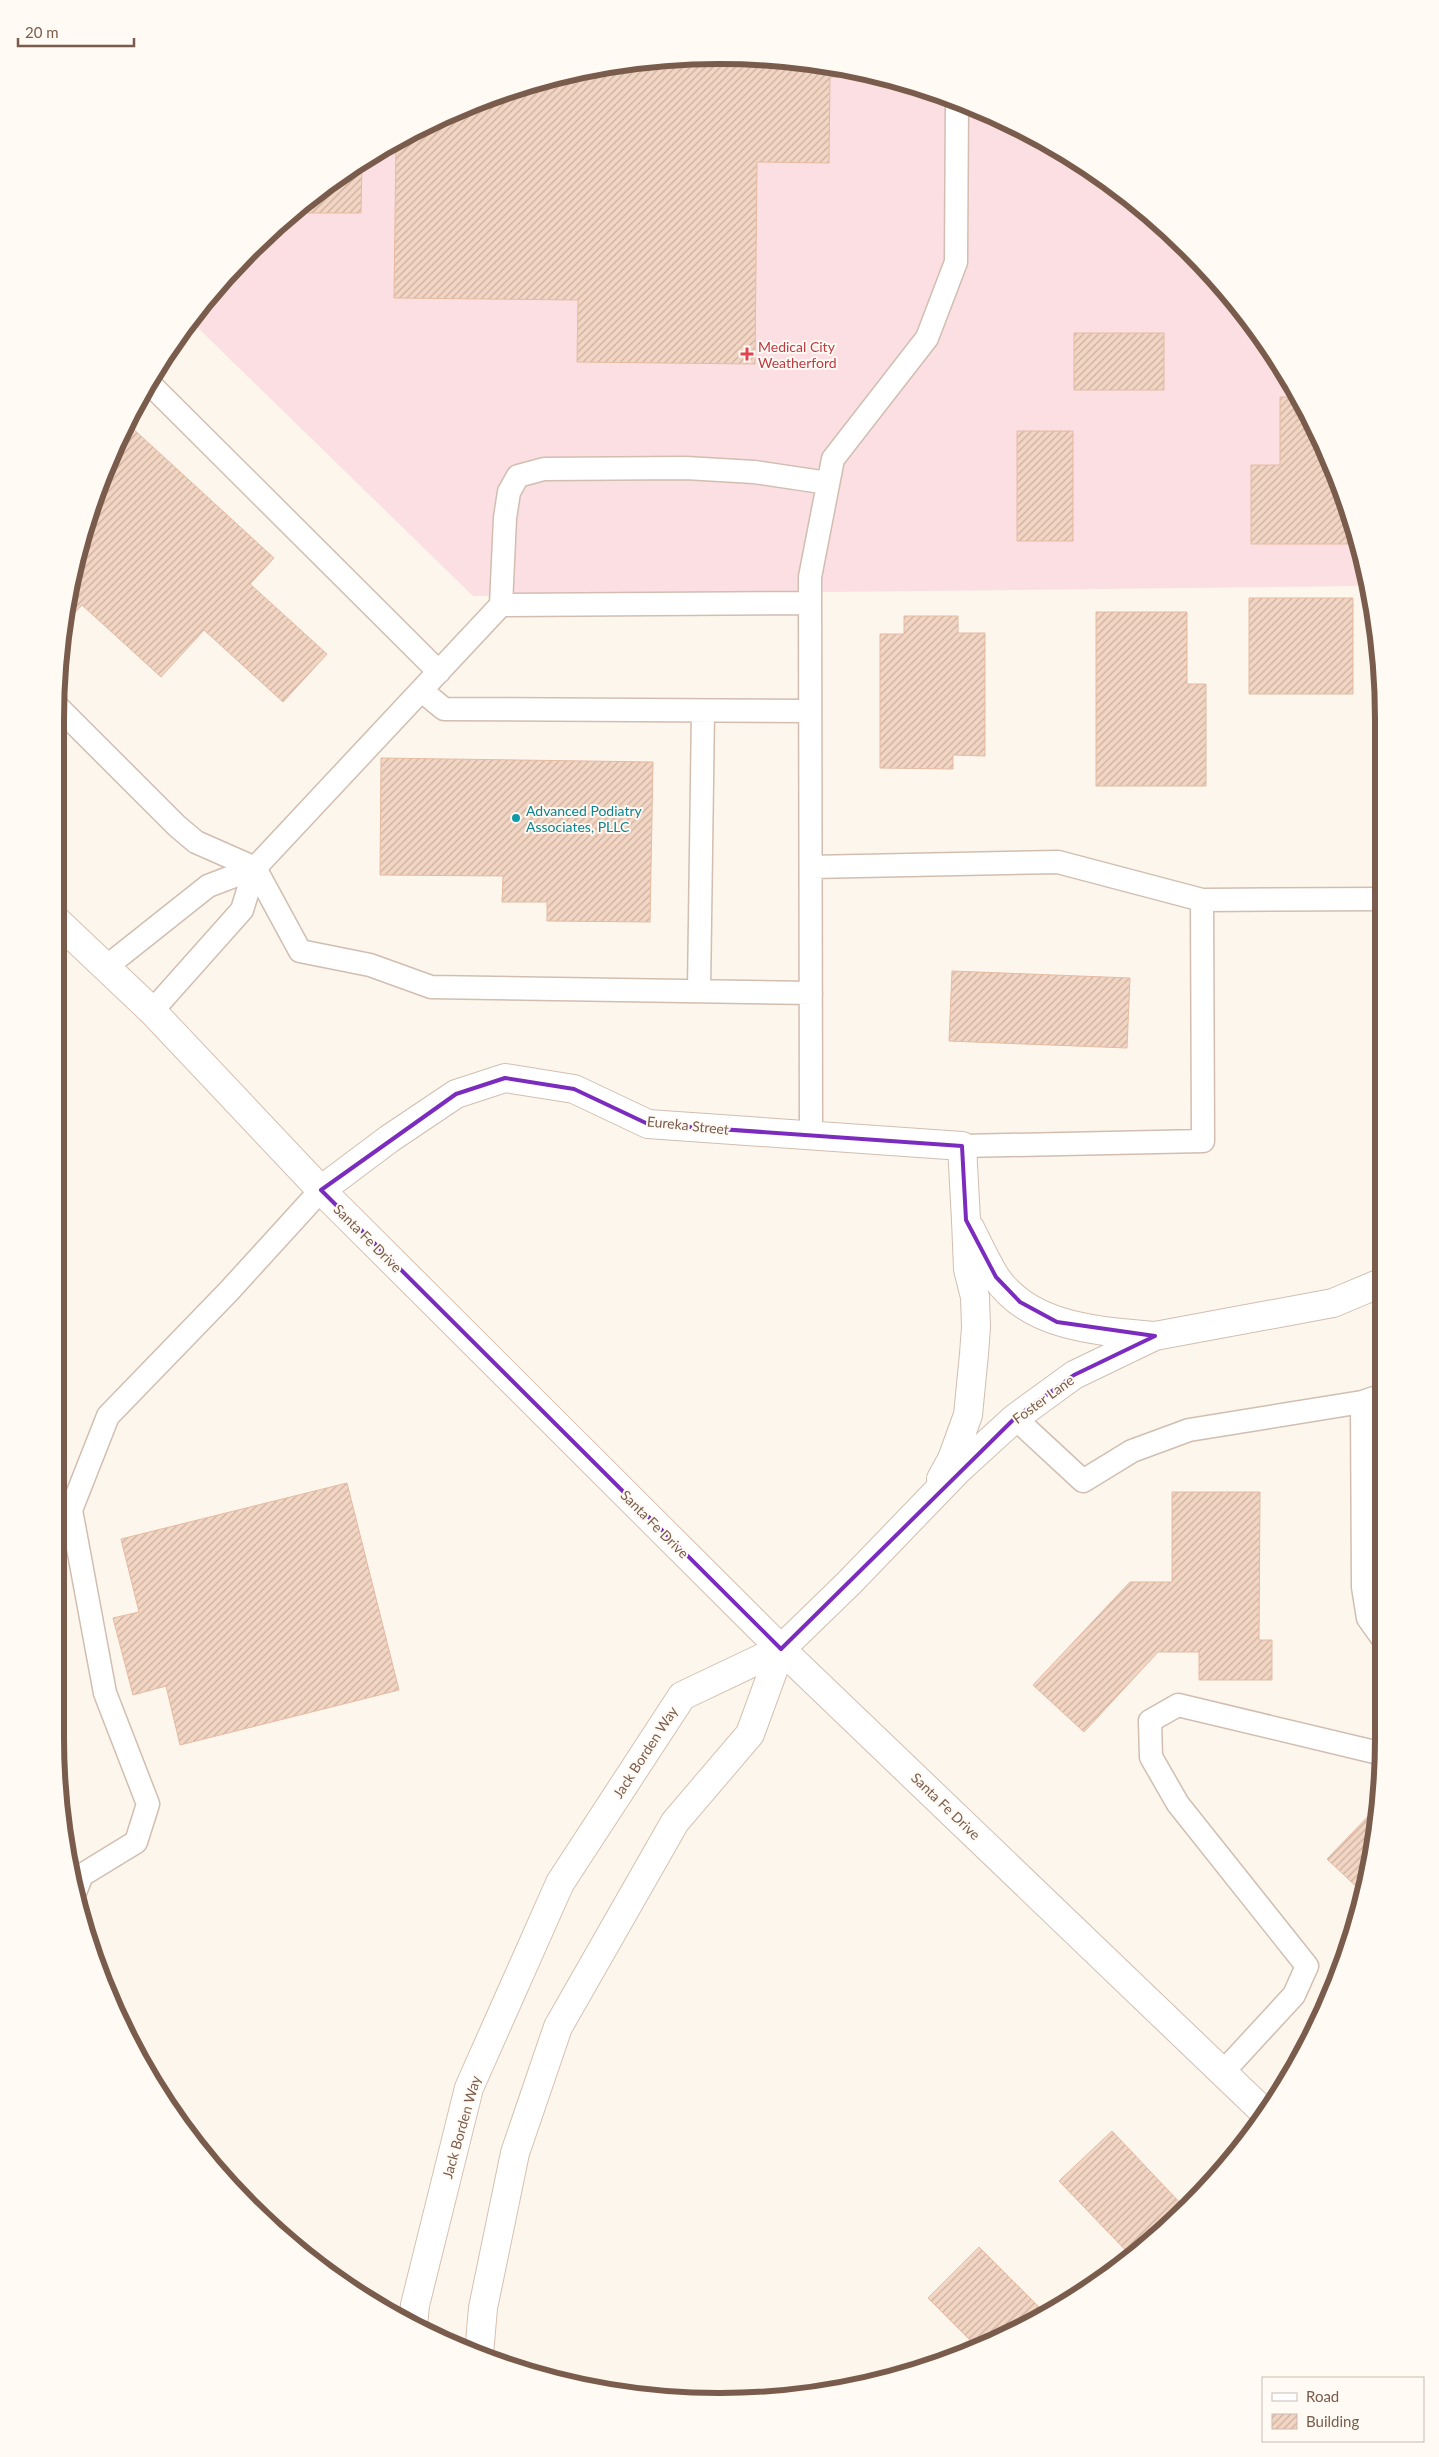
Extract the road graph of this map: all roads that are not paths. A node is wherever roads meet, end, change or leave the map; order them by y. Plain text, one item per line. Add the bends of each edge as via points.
1 (957, 109) edge
2 (154, 388) edge
3 (828, 484) junction
4 (810, 603) junction
5 (501, 605) junction
6 (439, 672) junction
7 (422, 691) junction
8 (703, 711) junction
9 (810, 711) junction
10 (64, 714) edge
11 (811, 867) junction
12 (255, 868) junction
13 (1375, 899) edge
14 (1202, 900) junction
15 (64, 928) edge
16 (106, 967) junction
17 (699, 991) junction
18 (811, 993) junction
19 (152, 1011) junction
20 (811, 1135) junction
21 (962, 1146) junction
22 (321, 1190) junction
23 (966, 1220) junction
24 (1375, 1285) edge
25 (1155, 1336) junction
26 (1372, 1398) edge
27 (1015, 1418) junction
28 (930, 1499) junction
29 (1375, 1628) edge
30 (781, 1649) junction
31 (1375, 1752) edge
32 (80, 1881) edge
33 (1224, 2071) junction
34 (1260, 2108) edge
35 (413, 2317) edge
36 (480, 2347) edge

1 - 3 lane via 956,262 927,338 833,459
2 - 6 lane
3 - 4 lane via 810,577
3 - 5 lane via 754,472 686,468 544,468 518,476 509,492 505,518
4 - 5 lane
4 - 9 lane
5 - 6 lane
6 - 7 lane
7 - 8 lane via 444,709
7 - 12 lane
8 - 9 lane
8 - 17 lane
9 - 11 lane
10 - 12 lane via 196,842
11 - 14 lane via 1058,862
11 - 18 lane
12 - 16 lane via 208,886
12 - 17 lane via 300,951 370,964 431,987
12 - 19 lane via 242,910
13 - 14 lane
14 - 21 lane via 1203,1141
15 - 16 street, Santa Fe Drive
16 - 19 street, Santa Fe Drive
17 - 18 lane
18 - 20 lane
19 - 22 street, Santa Fe Drive
20 - 21 street, Eureka Street
20 - 22 street, Eureka Street via 648,1124 574,1089 505,1078 456,1094
21 - 23 street
22 - 30 street, Santa Fe Drive
22 - 32 lane via 108,1416 72,1510 105,1693 148,1804 136,1842 82,1875
23 - 25 street via 996,1277 1020,1302 1057,1322 1105,1332
23 - 28 street via 968,1269 975,1297 976,1327 968,1415 952,1458
24 - 25 street, Foster Lane via 1333,1303
25 - 27 street, Foster Lane via 1074,1375
26 - 27 lane via 1189,1430 1132,1451 1083,1481
26 - 29 lane via 1363,1587 1368,1618
27 - 28 street, Foster Lane
28 - 30 street, Foster Lane
30 - 33 street, Santa Fe Drive
30 - 35 street, Jack Borden Way via 682,1696 560,1883 469,2088
30 - 36 street via 750,1734 675,1822 558,2027 515,2153 483,2308
31 - 33 lane via 1178,1705 1150,1721 1151,1757 1178,1804 1307,1966 1294,1995
33 - 34 street, Santa Fe Drive

